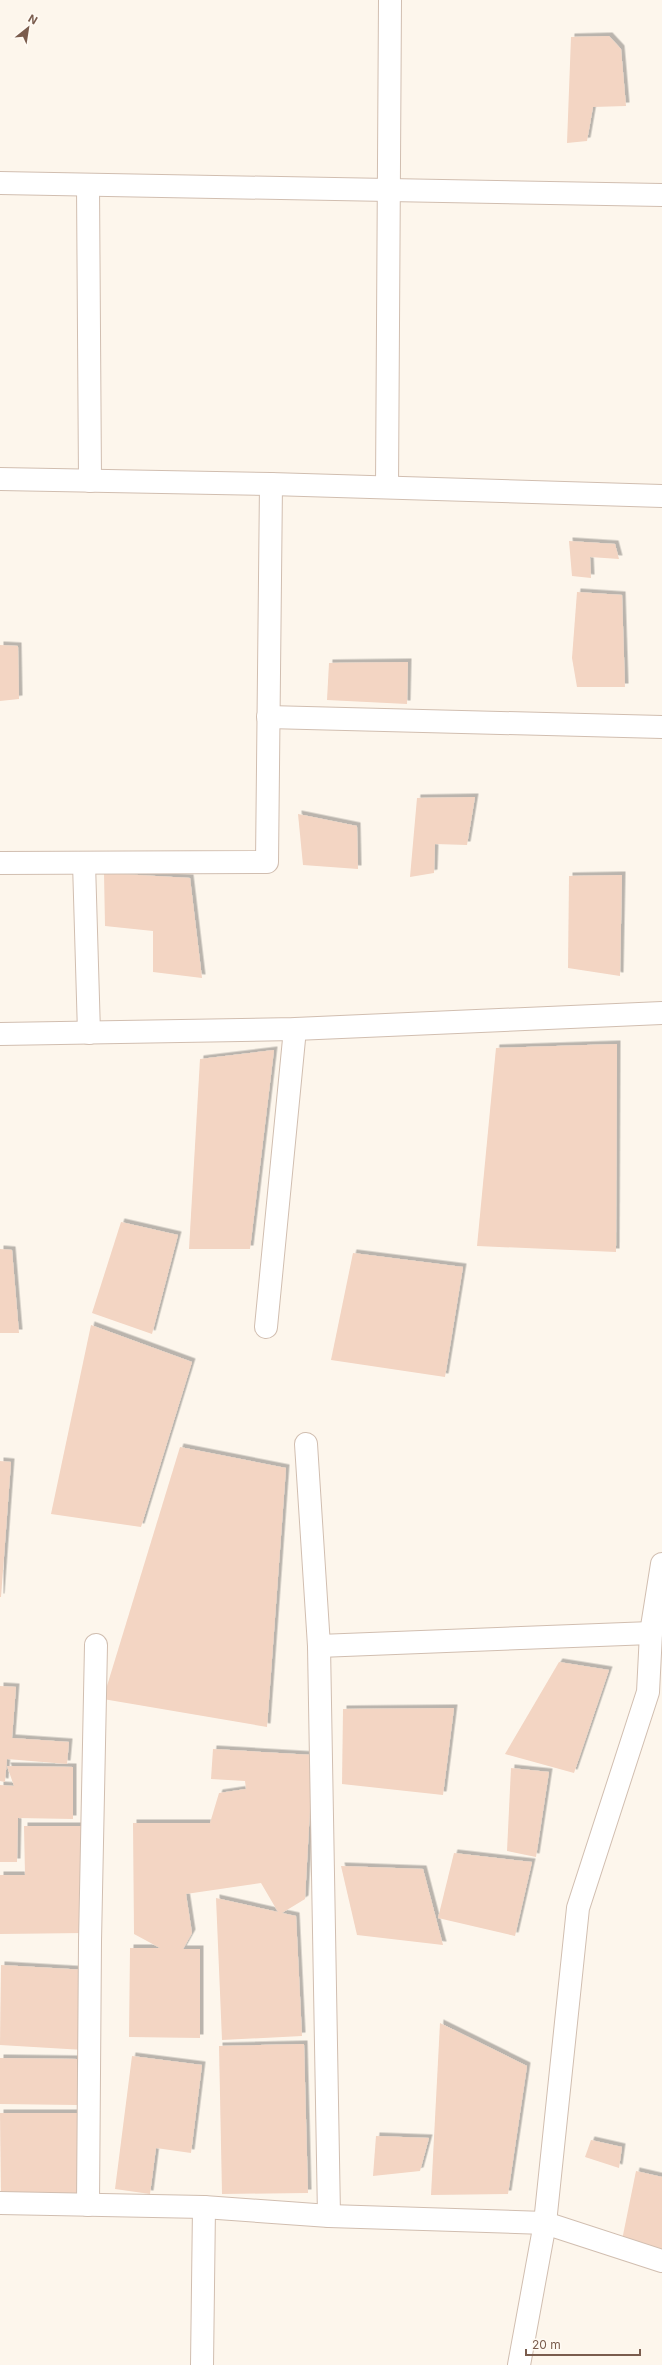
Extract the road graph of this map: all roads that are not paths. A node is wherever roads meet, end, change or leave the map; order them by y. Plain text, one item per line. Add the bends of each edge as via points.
1 (390, 0) edge
2 (0, 183) edge
3 (88, 185) junction
4 (390, 190) junction
5 (662, 195) edge
6 (0, 479) edge
7 (90, 480) junction
8 (271, 484) junction
9 (387, 487) junction
10 (662, 494) edge
11 (662, 502) edge
12 (268, 717) junction
13 (662, 727) edge
14 (0, 863) edge
15 (84, 863) junction
16 (662, 1013) edge
17 (295, 1029) junction
18 (89, 1033) junction
19 (0, 1034) edge
20 (266, 1327) dead end
21 (306, 1444) dead end
22 (662, 1564) edge
23 (651, 1633) junction
24 (96, 1645) dead end
25 (319, 1646) junction
26 (0, 2203) edge
27 (88, 2205) junction
28 (204, 2207) junction
29 (329, 2216) junction
30 (545, 2223) junction
31 (662, 2261) edge
32 (202, 2365) edge
33 (519, 2365) edge

1 - 4 street
2 - 3 street
3 - 4 street
3 - 7 street
4 - 5 street
4 - 9 street
6 - 7 street
7 - 8 street
8 - 9 street
8 - 12 street
9 - 10 street
10 - 11 street
12 - 13 street
12 - 15 street via 267,862
14 - 15 street
15 - 18 street
16 - 17 street
17 - 18 street
17 - 20 street
18 - 19 street
21 - 25 street
22 - 23 street
23 - 25 street
23 - 30 street via 648,1692 578,1908
24 - 27 street
25 - 29 street
26 - 27 street
27 - 28 street
28 - 29 street
28 - 32 street
29 - 30 street
30 - 31 street
30 - 33 street

